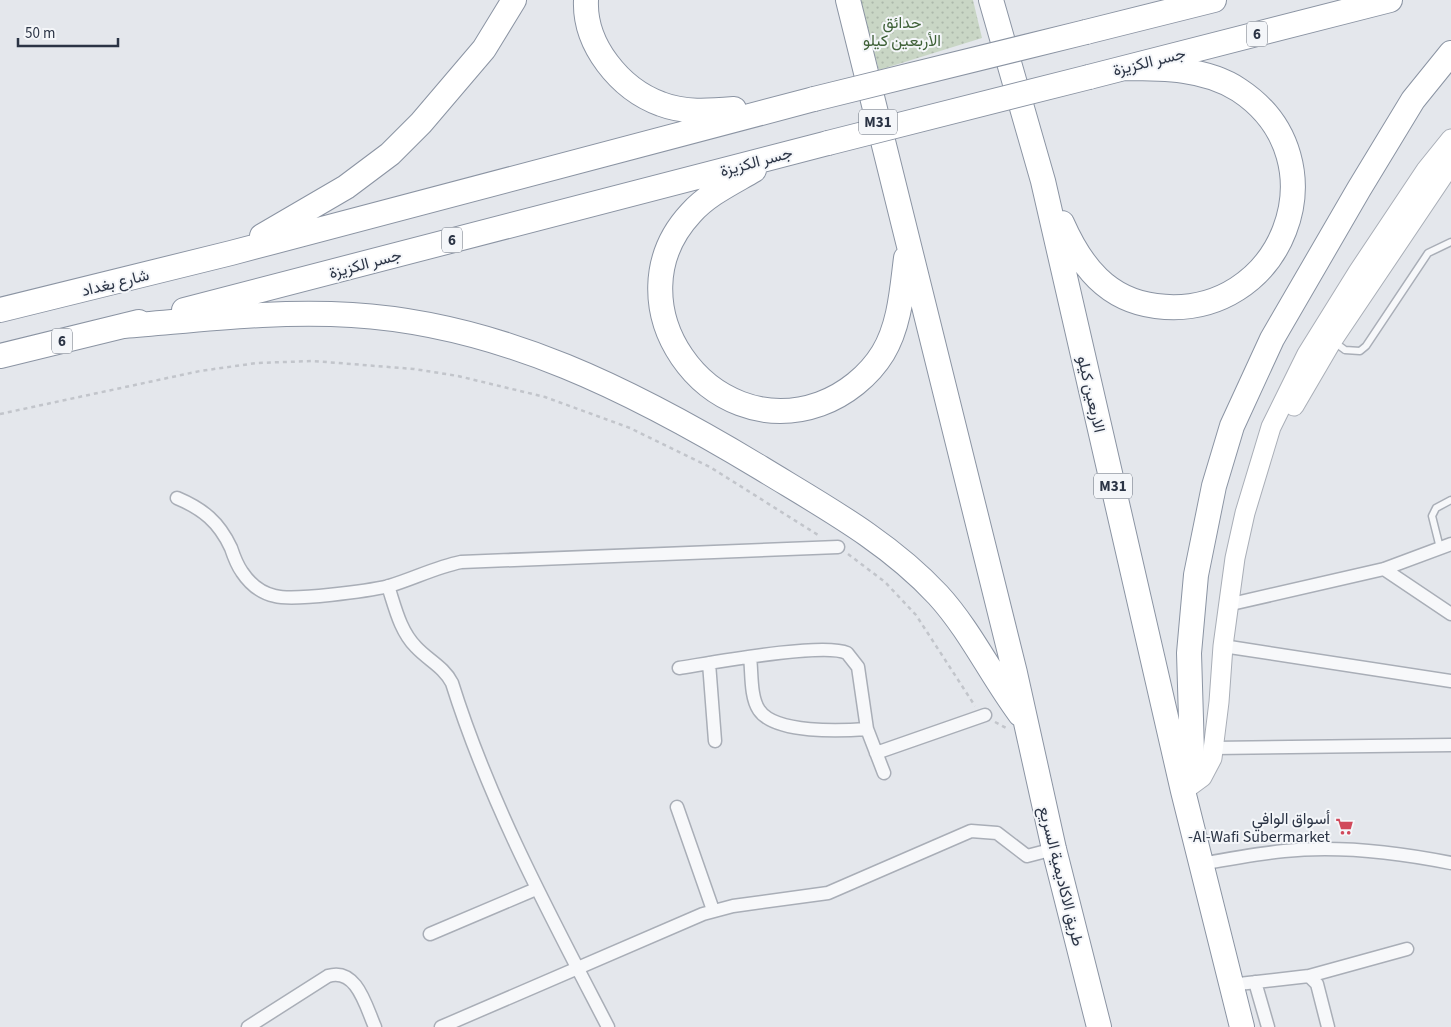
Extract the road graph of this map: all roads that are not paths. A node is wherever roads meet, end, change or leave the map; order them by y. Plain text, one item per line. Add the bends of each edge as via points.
1 (514, 0) edge
2 (586, 0) edge
3 (842, 0) edge
4 (848, 0) edge
5 (991, 0) edge
6 (1159, 0) edge
7 (1214, 0) edge
8 (1390, 0) edge
9 (854, 23) junction
10 (1086, 32) junction
11 (1451, 53) edge
12 (1125, 68) junction
13 (790, 105) junction
14 (1451, 139) edge
15 (781, 155) junction
16 (1451, 164) edge
17 (1043, 181) junction
18 (1451, 242) edge
19 (908, 244) junction
20 (230, 253) junction
21 (0, 310) edge
22 (124, 326) junction
23 (1332, 341) junction
24 (0, 356) edge
25 (1264, 456) junction
26 (177, 498) dead end
27 (1451, 500) edge
28 (1446, 546) edge
29 (838, 547) road end
30 (1384, 569) junction
31 (388, 586) junction
32 (1228, 605) junction
33 (1451, 614) edge
34 (1223, 646) junction
35 (750, 657) junction
36 (709, 663) junction
37 (679, 668) dead end
38 (1451, 681) edge
39 (985, 715) road end
40 (867, 729) junction
41 (1028, 729) junction
42 (715, 741) dead end
43 (1451, 745) edge
44 (1213, 748) junction
45 (876, 753) junction
46 (884, 773) dead end
47 (1183, 791) junction
48 (677, 807) dead end
49 (1054, 849) junction
50 (1451, 862) edge
51 (1201, 864) junction
52 (536, 889) junction
53 (713, 910) junction
54 (430, 934) dead end
55 (1407, 949) dead end
56 (578, 969) junction
57 (1309, 976) junction
58 (1255, 982) junction
59 (1230, 985) junction
60 (248, 1027) edge
61 (375, 1027) edge
62 (441, 1027) edge
63 (608, 1027) edge
64 (1100, 1027) edge
65 (1242, 1027) edge
66 (1268, 1027) edge
67 (1328, 1027) edge

1 - 20 highway via 484,49 390,154 346,187
2 - 13 highway via 589,29 608,62 634,91 660,104 682,110 705,112
3 - 9 highway
4 - 9 highway, M31
5 - 17 highway, الاربعين كيلو / M31
6 - 10 highway via 1122,19
7 - 10 highway
8 - 12 highway, جسر الكزيزة / 6
9 - 19 highway, M31
10 - 13 highway, bridge
11 - 47 highway via 1413,100 1359,189 1272,339 1232,426 1214,486 1196,575 1189,653 1192,752
12 - 15 highway, جسر الكزيزة / 6, bridge
12 - 17 highway via 1174,68 1218,80 1238,89 1257,104 1276,127 1287,151 1293,194 1284,234 1266,264 1241,288 1199,306 1172,308 1129,299 1098,281 1086,268 1072,246
13 - 20 highway
14 - 25 main road via 1407,197 1307,354 1276,414
15 - 19 highway via 726,186 691,212 678,230 663,265 660,282 664,322 671,339 690,368 716,391 734,402 752,407 789,410 834,399 849,389 874,366 895,326
15 - 22 highway, جسر الكزيزة / 6
16 - 23 main road
17 - 47 highway, الاربعين كيلو / M31
18 - 23 lane via 1428,253 1360,351 1345,350
19 - 41 highway, M31
20 - 21 highway, شارع بغداد
22 - 24 highway, 6
22 - 41 highway via 284,314 387,318 512,346 606,382 724,446 861,530 903,561 951,610
23 - 25 main road
25 - 32 main road via 1239,536
26 - 31 street via 210,516 223,531 247,581 260,591 292,598
27 - 28 lane via 1436,508 1432,516
28 - 30 street
29 - 31 street via 461,562
30 - 32 street
30 - 33 street
31 - 52 street via 409,639 442,669 452,683 489,786
32 - 34 main road
34 - 38 street
34 - 44 main road
35 - 36 street
35 - 40 street via 755,700 763,715 794,726 837,731
35 - 40 street via 830,649 847,653 858,667
36 - 37 street
36 - 42 street
39 - 45 street
40 - 45 street
41 - 49 highway, طريق الاكاديمية السريع
43 - 44 street
44 - 47 main road via 1202,777
45 - 46 street
47 - 51 highway
48 - 53 street
49 - 53 street via 1027,856 997,833 971,831 828,893
49 - 64 highway, طريق الاكاديمية السريع
50 - 51 street via 1361,850 1286,850
51 - 59 highway
52 - 54 street
52 - 56 street
53 - 56 street
55 - 57 street
56 - 62 street
56 - 63 street
57 - 58 street
57 - 67 street via 1317,984
58 - 59 street
58 - 66 street
59 - 65 highway
60 - 61 street via 328,976 338,974 352,981

